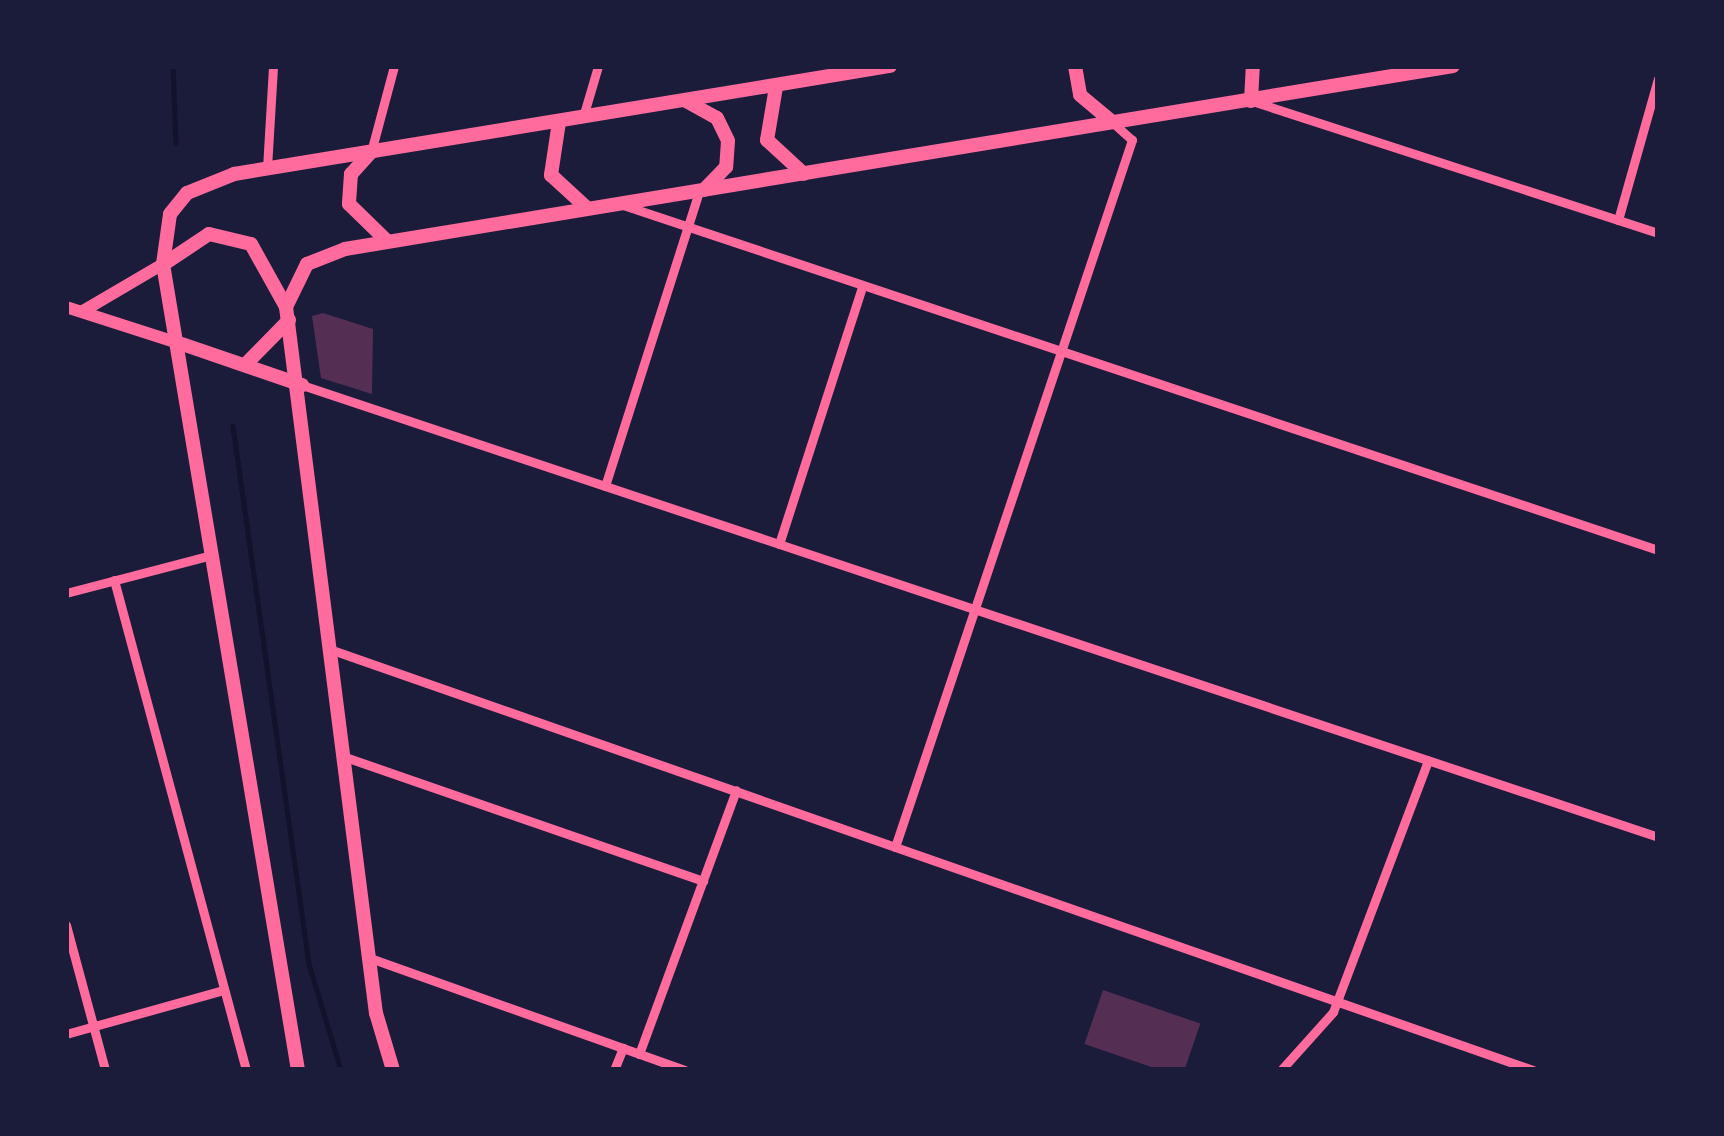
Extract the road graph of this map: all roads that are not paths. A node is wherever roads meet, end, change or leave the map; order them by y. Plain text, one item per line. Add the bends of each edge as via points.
1 (273, 66) edge
2 (394, 66) edge
3 (598, 66) edge
4 (795, 66) edge
5 (890, 66) edge
6 (1075, 66) edge
7 (1253, 66) edge
8 (1453, 66) edge
9 (1658, 79) edge
10 (783, 85) junction
11 (682, 100) junction
12 (1252, 100) junction
13 (583, 118) junction
14 (1111, 121) junction
15 (559, 122) junction
16 (370, 152) junction
17 (267, 168) junction
18 (808, 174) junction
19 (699, 192) junction
20 (623, 206) junction
21 (592, 209) junction
22 (1618, 220) junction
23 (688, 232) junction
24 (1658, 233) edge
25 (392, 241) junction
26 (164, 264) junction
27 (862, 287) junction
28 (73, 309) edge
29 (287, 314) junction
30 (182, 344) junction
31 (1059, 354) junction
32 (245, 365) junction
33 (302, 385) junction
34 (604, 486) junction
35 (779, 544) junction
36 (1658, 550) edge
37 (213, 555) junction
38 (114, 580) junction
39 (66, 593) edge
40 (974, 609) junction
41 (335, 650) junction
42 (348, 758) junction
43 (1428, 760) junction
44 (736, 790) junction
45 (1658, 837) edge
46 (895, 847) junction
47 (703, 880) junction
48 (66, 925) edge
49 (370, 958) junction
50 (224, 990) junction
51 (1336, 1001) junction
52 (93, 1027) junction
53 (66, 1034) edge
54 (623, 1048) junction
55 (639, 1054) junction
56 (105, 1070) edge
57 (246, 1070) edge
58 (298, 1070) edge
59 (395, 1070) edge
60 (614, 1070) edge
61 (686, 1070) edge
62 (1282, 1070) edge
63 (1533, 1070) edge

1 - 17 street
2 - 16 street
3 - 13 street
4 - 10 street
5 - 10 main road
6 - 14 main road via 1080,95
7 - 12 main road
8 - 12 main road
9 - 22 street
10 - 11 main road
10 - 18 main road via 767,140
11 - 13 main road
11 - 19 main road via 717,118 728,141 719,179
12 - 14 main road
12 - 22 street
13 - 15 main road
14 - 18 main road
14 - 31 street via 1132,140
15 - 16 main road
15 - 21 main road via 551,175
16 - 17 main road
16 - 25 main road via 351,174 349,204 364,229
17 - 26 main road via 187,193 170,214
18 - 19 main road
19 - 20 main road
19 - 23 street
20 - 21 main road
20 - 23 street
21 - 25 main road
22 - 24 street
23 - 27 street
23 - 34 street
25 - 29 main road via 307,264
26 - 28 street
26 - 29 main road via 208,234 251,244
26 - 30 main road
27 - 31 street
27 - 35 street
28 - 30 street
29 - 32 main road
29 - 33 main road
30 - 32 main road
30 - 37 main road
31 - 36 street
31 - 40 street
32 - 33 main road
33 - 34 street
33 - 41 main road
34 - 35 street
35 - 40 street
37 - 38 street
37 - 58 main road
38 - 39 street
38 - 50 street
40 - 43 street
40 - 46 street
41 - 42 main road
41 - 44 street
42 - 47 street
42 - 49 main road
43 - 45 street
43 - 51 street
44 - 46 street
44 - 47 street
46 - 51 street
47 - 55 street
48 - 52 street
49 - 54 street
49 - 59 main road
50 - 52 street
50 - 57 street
51 - 62 street
51 - 63 street
52 - 53 street
52 - 56 street
54 - 55 street
54 - 60 street
55 - 61 street

